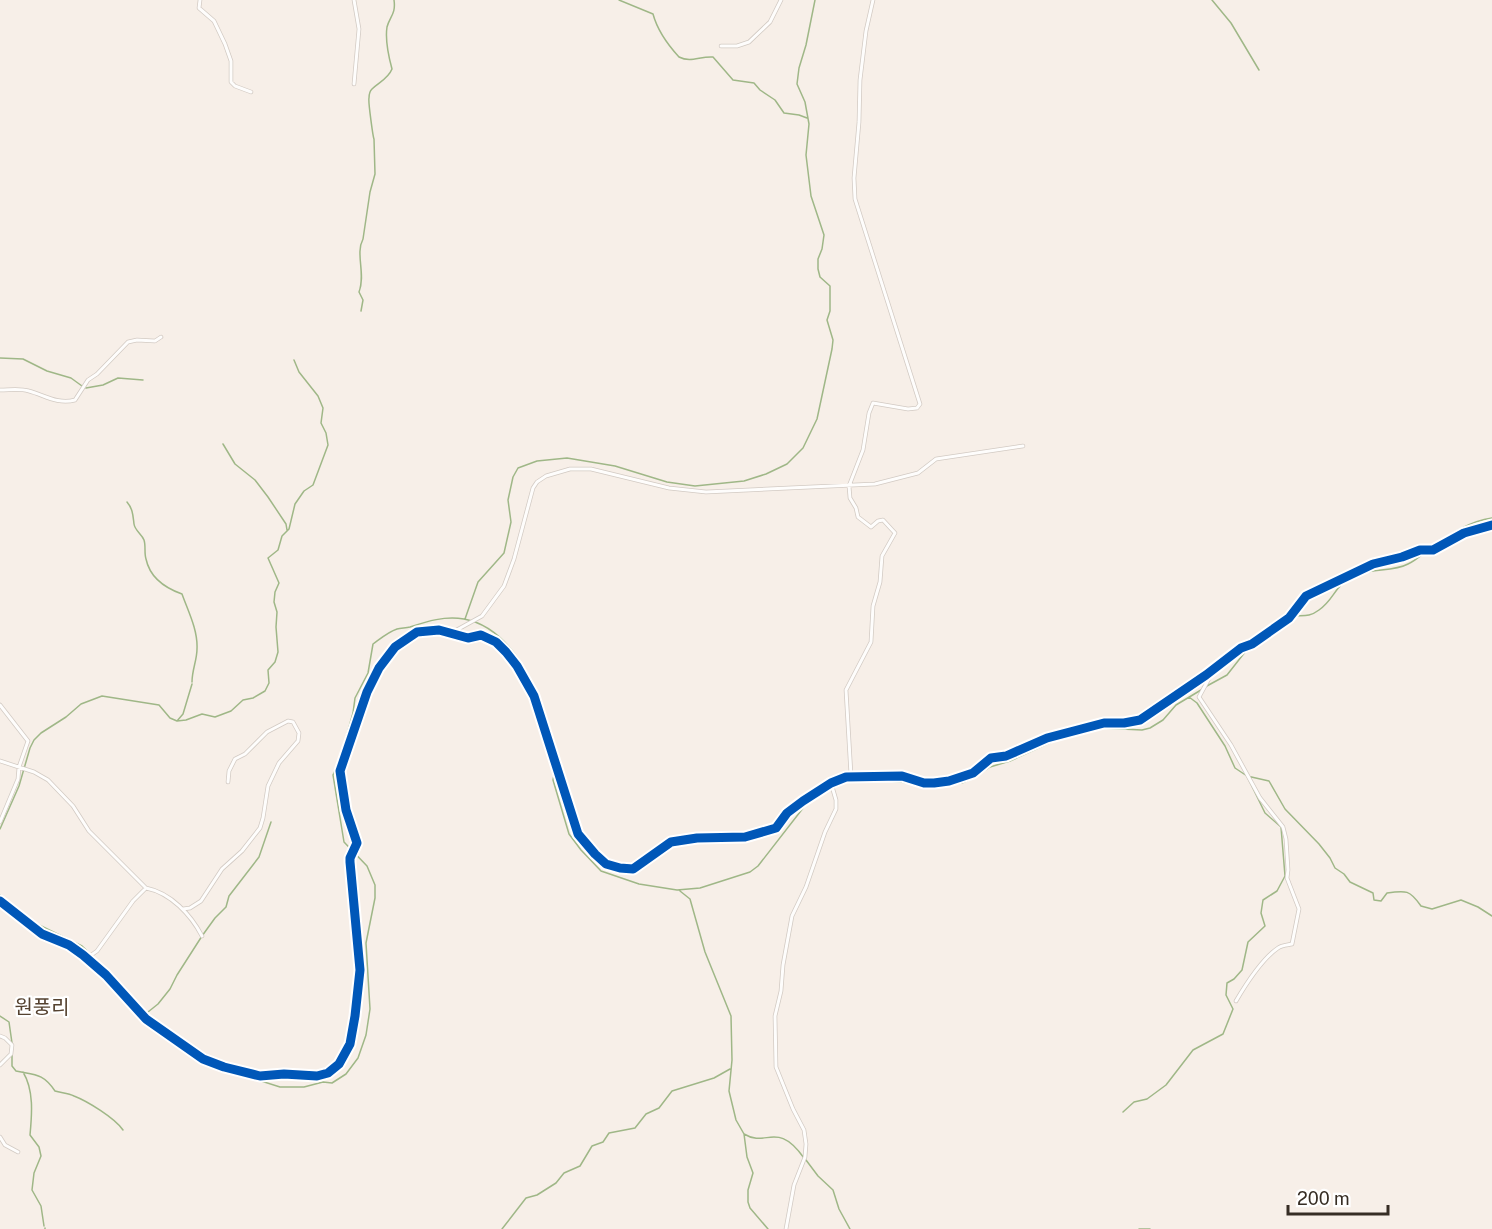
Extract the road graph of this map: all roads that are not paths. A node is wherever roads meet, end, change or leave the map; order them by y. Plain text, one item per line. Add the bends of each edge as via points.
1 (200, 0) edge
2 (354, 0) edge
3 (781, 0) edge
4 (873, 0) edge
5 (721, 46) dead end
6 (354, 84) dead end
7 (251, 92) dead end
8 (160, 337) dead end
9 (0, 390) edge
10 (1023, 446) dead end
11 (849, 486) junction
12 (1492, 525) edge
13 (453, 632) junction
14 (1211, 671) junction
15 (0, 705) edge
16 (0, 761) edge
17 (19, 768) junction
18 (851, 776) junction
19 (228, 782) dead end
20 (831, 783) junction
21 (0, 822) edge
22 (146, 888) junction
23 (0, 901) edge
24 (183, 909) junction
25 (202, 936) dead end
26 (87, 958) junction
27 (1236, 1000) dead end
28 (0, 1036) edge
29 (0, 1065) edge
30 (0, 1137) edge
31 (18, 1152) dead end
32 (786, 1229) edge

1 - 7 street via 199,8 213,21 225,44 232,65 231,82
2 - 6 street via 359,29
3 - 5 street via 772,20 749,42
4 - 11 street via 860,80 855,199 920,404 908,409 873,403 863,450
8 - 9 street via 128,342 88,380 75,400 55,400 21,389
10 - 11 street via 936,459 912,475 878,484
11 - 13 street via 706,492 669,488 591,469 559,471 533,488 510,573 494,602 478,620
11 - 18 street via 858,517 871,527 883,520 895,533 882,556 871,642 846,690
12 - 14 street via 1464,533 1433,550 1372,564 1306,596 1289,618
13 - 20 street via 468,638 481,635 491,639 518,666 537,704 574,828 595,854 612,866 633,869 671,842 745,837 776,828 787,813
13 - 26 street via 417,632 388,654 367,692 340,771 346,810 357,843 350,862 360,970 350,1044 334,1069 317,1076 260,1076 203,1059 146,1019
14 - 18 street via 1140,720 1104,723 1047,738 991,758 963,777 924,783 902,776
14 - 27 street via 1199,697 1260,798 1281,822 1286,839 1287,878 1299,909 1292,944 1278,948 1266,959
15 - 17 street via 28,741
16 - 17 street
17 - 21 street
17 - 22 street via 48,780 73,806 89,831
18 - 20 street
19 - 24 street via 235,759 270,730 293,722 299,733 298,741 279,763 268,786 260,828 222,869 201,901
20 - 32 street via 836,809 792,916 775,1016 776,1066 804,1130 806,1144
22 - 24 street
22 - 26 street via 98,951
23 - 26 street via 42,934
24 - 25 street
28 - 29 street via 12,1046 11,1054
30 - 31 street

